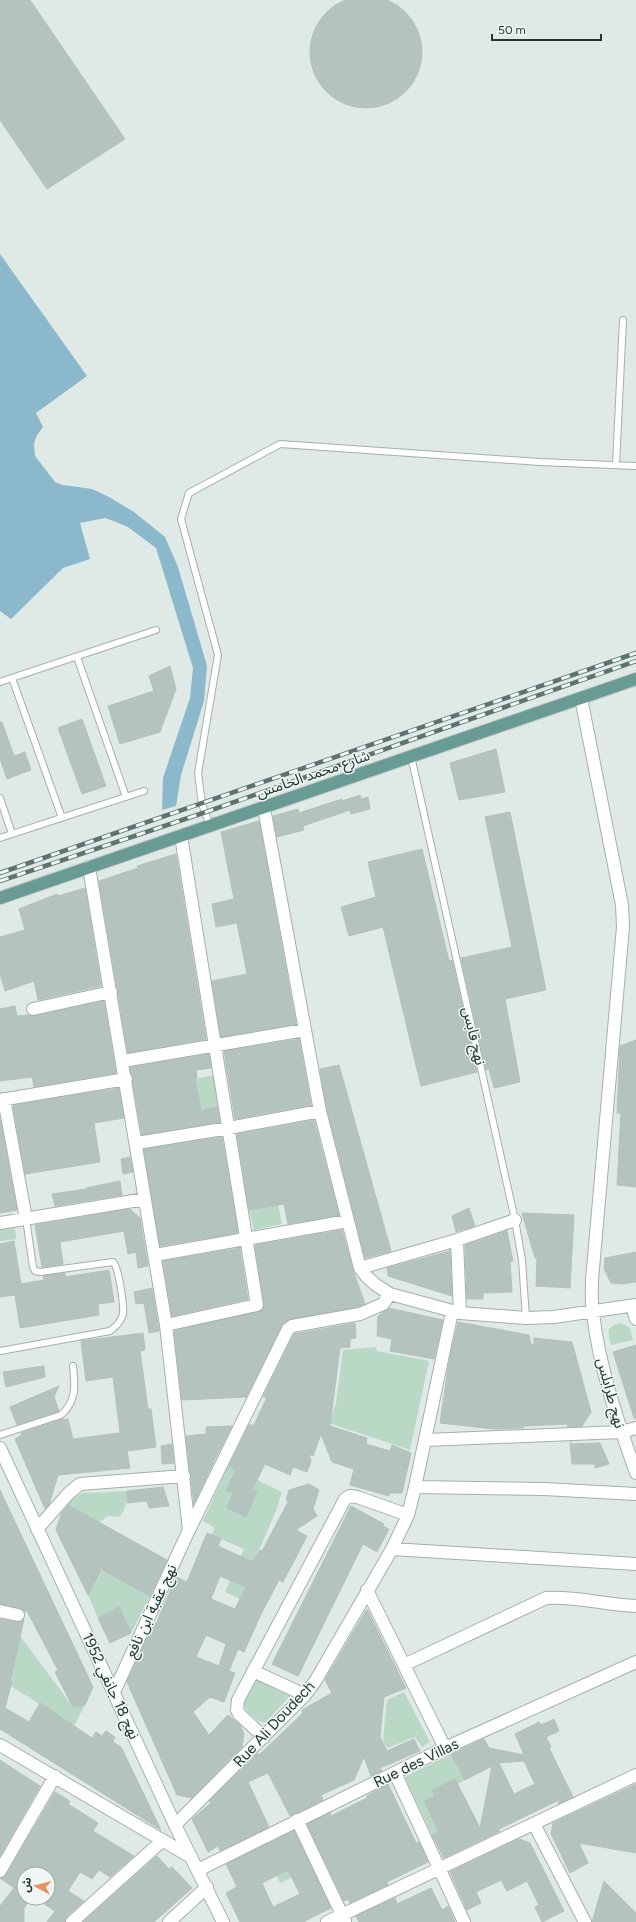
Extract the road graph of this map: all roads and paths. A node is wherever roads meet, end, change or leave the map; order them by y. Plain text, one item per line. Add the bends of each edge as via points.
1 (623, 320) dead end
2 (616, 464) junction
3 (636, 466) edge
4 (156, 630) dead end
5 (77, 656) junction
6 (12, 678) junction
7 (636, 679) edge
8 (0, 682) edge
9 (581, 698) junction
10 (412, 756) junction
11 (144, 791) dead end
12 (126, 796) junction
13 (0, 798) edge
14 (264, 808) junction
15 (62, 818) junction
16 (210, 826) junction
17 (12, 834) junction
18 (181, 836) junction
19 (0, 838) edge
20 (89, 867) junction
21 (0, 898) edge
22 (111, 992) junction
23 (33, 1009) dead end
24 (305, 1030) junction
25 (215, 1044) junction
26 (123, 1061) junction
27 (126, 1079) junction
28 (2, 1099) edge
29 (320, 1111) junction
30 (229, 1128) junction
31 (137, 1143) junction
32 (145, 1199) junction
33 (26, 1219) junction
34 (515, 1220) junction
35 (348, 1222) junction
36 (0, 1223) edge
37 (247, 1239) junction
38 (457, 1240) junction
39 (155, 1255) junction
40 (360, 1268) junction
41 (390, 1294) junction
42 (634, 1305) edge
43 (592, 1312) junction
44 (456, 1313) junction
45 (526, 1318) junction
46 (636, 1319) edge
47 (166, 1325) junction
48 (0, 1351) edge
49 (73, 1366) dead end
50 (636, 1428) edge
51 (621, 1432) junction
52 (0, 1436) edge
53 (426, 1440) junction
54 (0, 1448) edge
55 (636, 1473) edge
56 (184, 1476) junction
57 (415, 1487) junction
58 (636, 1494) edge
59 (408, 1515) junction
60 (37, 1529) junction
61 (189, 1530) junction
62 (392, 1549) junction
63 (636, 1564) edge
64 (367, 1590) junction
65 (636, 1606) edge
66 (0, 1611) edge
67 (18, 1615) dead end
68 (636, 1662) edge
69 (404, 1665) junction
70 (253, 1671) junction
71 (114, 1692) junction
72 (305, 1694) junction
73 (264, 1737) junction
74 (0, 1745) edge
75 (445, 1748) junction
76 (395, 1773) junction
77 (636, 1775) edge
78 (55, 1776) junction
79 (297, 1820) junction
80 (175, 1824) junction
81 (534, 1824) junction
82 (162, 1840) junction
83 (191, 1857) junction
84 (439, 1868) junction
85 (198, 1870) junction
86 (0, 1871) edge
87 (207, 1887) junction
88 (344, 1918) edge
89 (72, 1922) edge
90 (169, 1922) edge
91 (223, 1922) edge
92 (327, 1922) edge
93 (464, 1922) edge
94 (584, 1922) edge

1 - 2 lane
2 - 3 lane
2 - 16 lane via 540,462 280,444 189,493 181,519 218,655 198,773 202,804
4 - 5 lane
5 - 6 lane
5 - 12 lane
6 - 8 lane
6 - 15 lane
7 - 9 main road, شارع محمد الخامس
9 - 10 main road, شارع محمد الخامس
9 - 43 street, نهج طرابلس via 622,905 623,927 592,1280
10 - 14 main road, شارع محمد الخامس
10 - 34 lane, نهج قابس
11 - 12 lane
12 - 15 lane
13 - 17 lane
14 - 16 main road, شارع محمد الخامس
14 - 24 street
15 - 17 lane
16 - 18 main road, شارع محمد الخامس
17 - 19 lane
18 - 20 main road, شارع محمد الخامس
18 - 25 street
20 - 21 main road, شارع محمد الخامس
20 - 22 street
22 - 23 street
22 - 26 street
24 - 25 street
24 - 29 street
25 - 26 street
25 - 30 street
26 - 27 street
27 - 28 street
27 - 31 street
28 - 33 street
29 - 30 street
29 - 35 street
30 - 31 street
30 - 37 street
31 - 32 street
32 - 33 street
32 - 39 street
33 - 36 street
33 - 48 lane via 35,1271 113,1262 117,1268 123,1313 121,1320 110,1331
34 - 38 street
34 - 45 lane, نهج قابس via 522,1260
35 - 37 street
35 - 40 street
37 - 39 street
37 - 47 street via 257,1305
38 - 40 street
38 - 44 street, Rue Ali Doudech
39 - 47 street
40 - 41 street via 376,1286
41 - 44 street
41 - 61 street, نهج عقبة ابن نافع via 383,1304 360,1314 292,1326 288,1329
42 - 43 street
42 - 46 street
43 - 45 street
43 - 51 street, نهج طرابلس via 598,1346
44 - 45 street
44 - 53 street, Rue Ali Doudech
47 - 56 street
49 - 52 lane via 76,1387 66,1411
50 - 51 street
51 - 53 street
51 - 55 street, نهج طرابلس
53 - 57 street, Rue Ali Doudech
54 - 60 street, نهج 18 جانفي 1952
56 - 60 street via 80,1484
56 - 61 street
57 - 58 street via 544,1489
57 - 59 street, Rue Ali Doudech
59 - 62 street, Rue Ali Doudech
59 - 70 street via 357,1496 345,1499
60 - 71 street, نهج 18 جانفي 1952
61 - 71 street, نهج عقبة ابن نافع
62 - 63 street
62 - 64 street, Rue Ali Doudech
64 - 69 street
64 - 72 street, Rue Ali Doudech via 316,1680
65 - 69 street via 610,1605 566,1597 546,1598
66 - 67 street
68 - 75 street, Rue des Villas
69 - 75 street
70 - 72 street
70 - 73 street via 238,1700 237,1710
71 - 80 street, نهج 18 جانفي 1952
72 - 73 street, Rue Ali Doudech
73 - 80 street, Rue Ali Doudech
74 - 78 street
75 - 76 street, Rue des Villas
76 - 79 street, Rue des Villas
76 - 84 street
77 - 81 street
78 - 82 street
78 - 86 street
79 - 85 street, Rue des Villas
79 - 88 street
80 - 83 street, نهج 18 جانفي 1952
81 - 84 street
81 - 94 street
82 - 83 street
82 - 89 street
83 - 85 street, نهج 18 جانفي 1952
84 - 88 street
84 - 93 street
85 - 87 street, نهج 18 جانفي 1952
87 - 90 street
87 - 91 street, نهج 18 جانفي 1952
88 - 92 street

